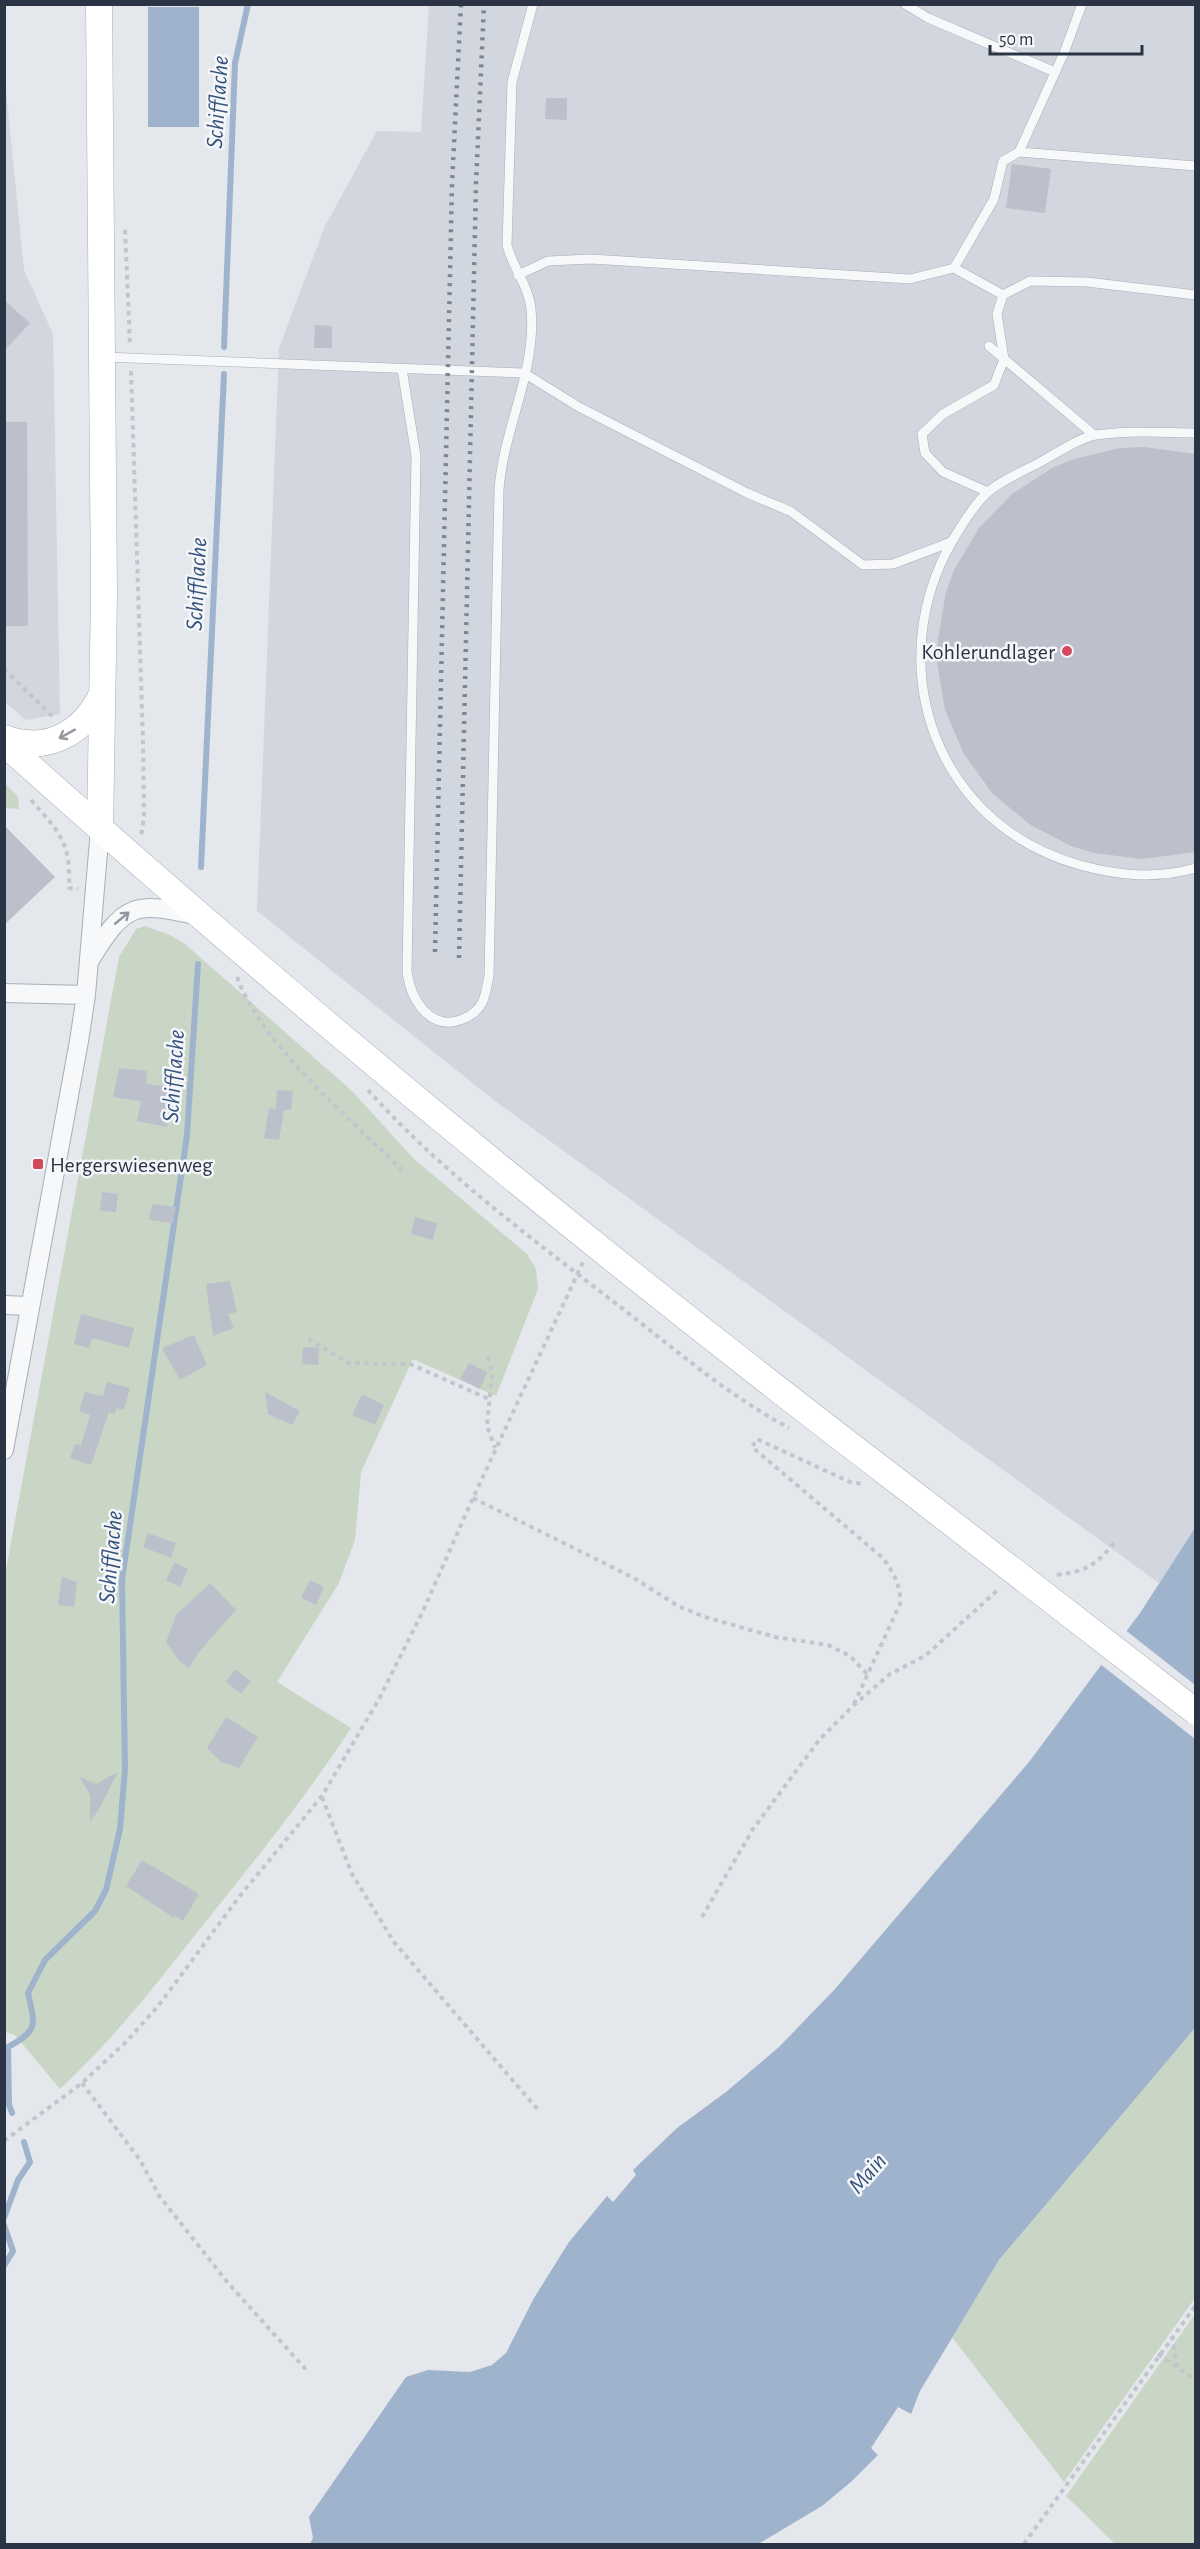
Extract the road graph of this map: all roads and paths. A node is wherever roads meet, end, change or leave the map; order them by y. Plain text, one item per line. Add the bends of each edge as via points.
1 (99, 4) edge
2 (533, 4) edge
3 (905, 4) edge
4 (1082, 4) edge
5 (1055, 72) junction
6 (1019, 152) junction
7 (1196, 166) edge
8 (125, 226) dead end
9 (954, 268) junction
10 (518, 275) junction
11 (1003, 295) junction
12 (1196, 295) edge
13 (989, 346) dead end
14 (100, 357) junction
15 (131, 358) junction
16 (1004, 359) junction
17 (402, 369) junction
18 (524, 373) junction
19 (1196, 433) edge
20 (1094, 435) junction
21 (988, 492) junction
22 (951, 542) junction
23 (104, 691) junction
24 (4, 738) edge
25 (4, 743) edge
26 (54, 826) dead end
27 (100, 829) junction
28 (138, 862) junction
29 (1196, 868) edge
30 (69, 888) dead end
31 (199, 916) junction
32 (88, 964) junction
33 (244, 981) dead end
34 (4, 993) edge
35 (86, 995) junction
36 (366, 1088) dead end
37 (405, 1173) dead end
38 (577, 1274) junction
39 (4, 1305) edge
40 (29, 1306) junction
41 (308, 1339) dead end
42 (488, 1357) dead end
43 (489, 1399) junction
44 (792, 1430) dead end
45 (495, 1449) junction
46 (4, 1450) edge
47 (862, 1478) dead end
48 (473, 1497) junction
49 (1115, 1542) dead end
50 (1053, 1576) dead end
51 (1010, 1584) dead end
52 (867, 1674) junction
53 (854, 1705) junction
54 (1196, 1712) edge
55 (322, 1796) junction
56 (702, 1917) dead end
57 (82, 2083) junction
58 (539, 2111) dead end
59 (4, 2141) edge
60 (1196, 2305) edge
61 (1172, 2336) junction
62 (1158, 2354) junction
63 (1178, 2368) junction
64 (309, 2373) dead end
65 (1196, 2380) edge
66 (1024, 2544) edge

1 - 14 main road
2 - 10 lane via 512,82 507,230 510,259
3 - 5 lane via 928,18
4 - 5 lane
5 - 6 lane
6 - 7 lane
6 - 9 lane via 1003,161 994,199
8 - 15 path
9 - 10 lane via 910,279 591,259 548,261
9 - 11 lane
10 - 18 lane via 531,308
11 - 12 lane via 1030,281 1087,282
11 - 16 lane via 997,314
13 - 16 lane
14 - 15 lane
14 - 23 main road
15 - 17 lane
15 - 28 path via 144,752 144,816
16 - 20 lane
16 - 21 lane via 994,385 943,414 922,434 925,453 943,472
17 - 18 lane
17 - 18 lane via 416,456 406,972 409,990 419,1006 429,1017 441,1022 461,1020 481,1006 489,976 500,467
18 - 22 lane via 579,407 790,511 863,565 893,564
19 - 20 lane
20 - 21 lane
21 - 22 lane
22 - 29 lane via 930,589 921,645 924,698 935,737 964,791 1008,834 1058,859 1113,874 1168,875
23 -> 24 main road via 87,719 62,738 43,743
23 - 27 main road
25 - 27 main road
26 - 30 path via 69,855
27 - 28 main road
27 - 32 street
28 - 31 main road
32 -> 31 street via 111,927 130,911 159,908
31 - 54 main road, bridge via 592,1244
32 - 35 street
33 - 37 path via 235,973 263,1026 296,1065
34 - 35 street
35 - 40 street via 58,1170
36 - 38 path via 419,1144
38 - 44 path via 737,1397
38 - 45 path
39 - 40 street
40 - 46 street
41 - 43 path via 348,1363 410,1364
42 - 43 path via 492,1375
43 - 45 path via 488,1426
45 - 48 path
47 - 52 path via 871,1484 850,1482 757,1439 752,1447 883,1558 894,1573 900,1604
48 - 52 path via 634,1578 678,1606 775,1637 828,1645 850,1656
48 - 55 path via 379,1699
49 - 50 path via 1100,1561 1080,1573
51 - 53 path via 994,1591 925,1656 890,1674
52 - 53 path
53 - 56 path via 820,1739 753,1829
55 - 57 path via 239,1897 159,2005 110,2059
55 - 58 path via 352,1874 394,1942
57 - 59 path
57 - 64 path via 140,2160 160,2197 228,2283
60 - 61 path
61 - 62 path
61 - 63 path
62 - 63 path
62 - 66 path
63 - 65 path

